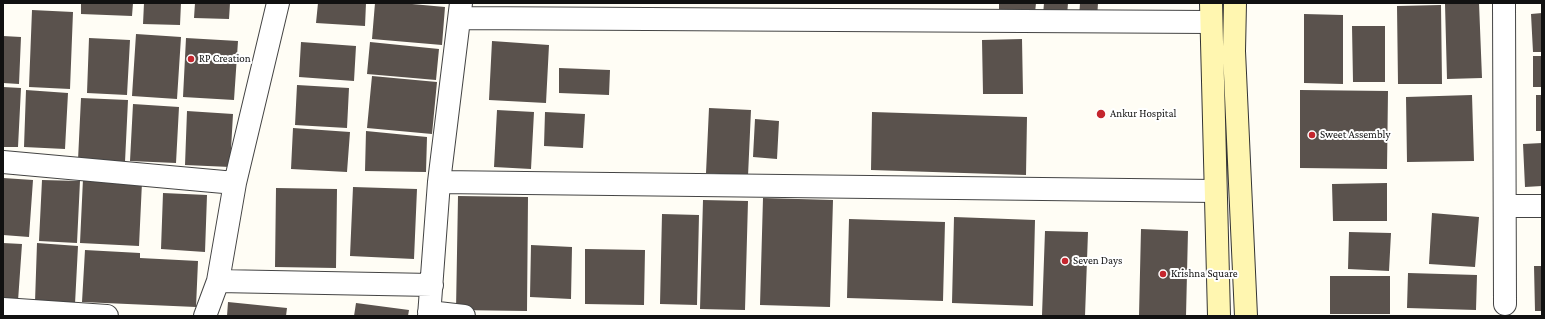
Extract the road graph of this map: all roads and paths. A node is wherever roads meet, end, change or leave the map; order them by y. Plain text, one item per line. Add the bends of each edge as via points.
1 (278, 3) edge
2 (1235, 3) edge
3 (1504, 3) edge
4 (460, 10) edge
5 (1211, 12) edge
6 (3, 162) edge
7 (439, 182) junction
8 (235, 183) junction
9 (1215, 192) junction
10 (1505, 206) junction
11 (1542, 206) edge
12 (218, 281) junction
13 (432, 285) junction
14 (1505, 304) dead end
15 (3, 309) edge
16 (429, 314) edge
17 (108, 316) edge
18 (204, 316) edge
19 (464, 316) edge
20 (1219, 316) edge
21 (1246, 316) edge

1 - 8 street
2 - 21 street via 1234,51
3 - 10 street
4 - 5 street
4 - 7 street
5 - 9 street
6 - 8 street
7 - 9 street
7 - 13 street
8 - 12 street
9 - 20 street
10 - 11 street
10 - 14 street
12 - 13 street
12 - 18 street
13 - 16 street
15 - 17 street
16 - 19 street

